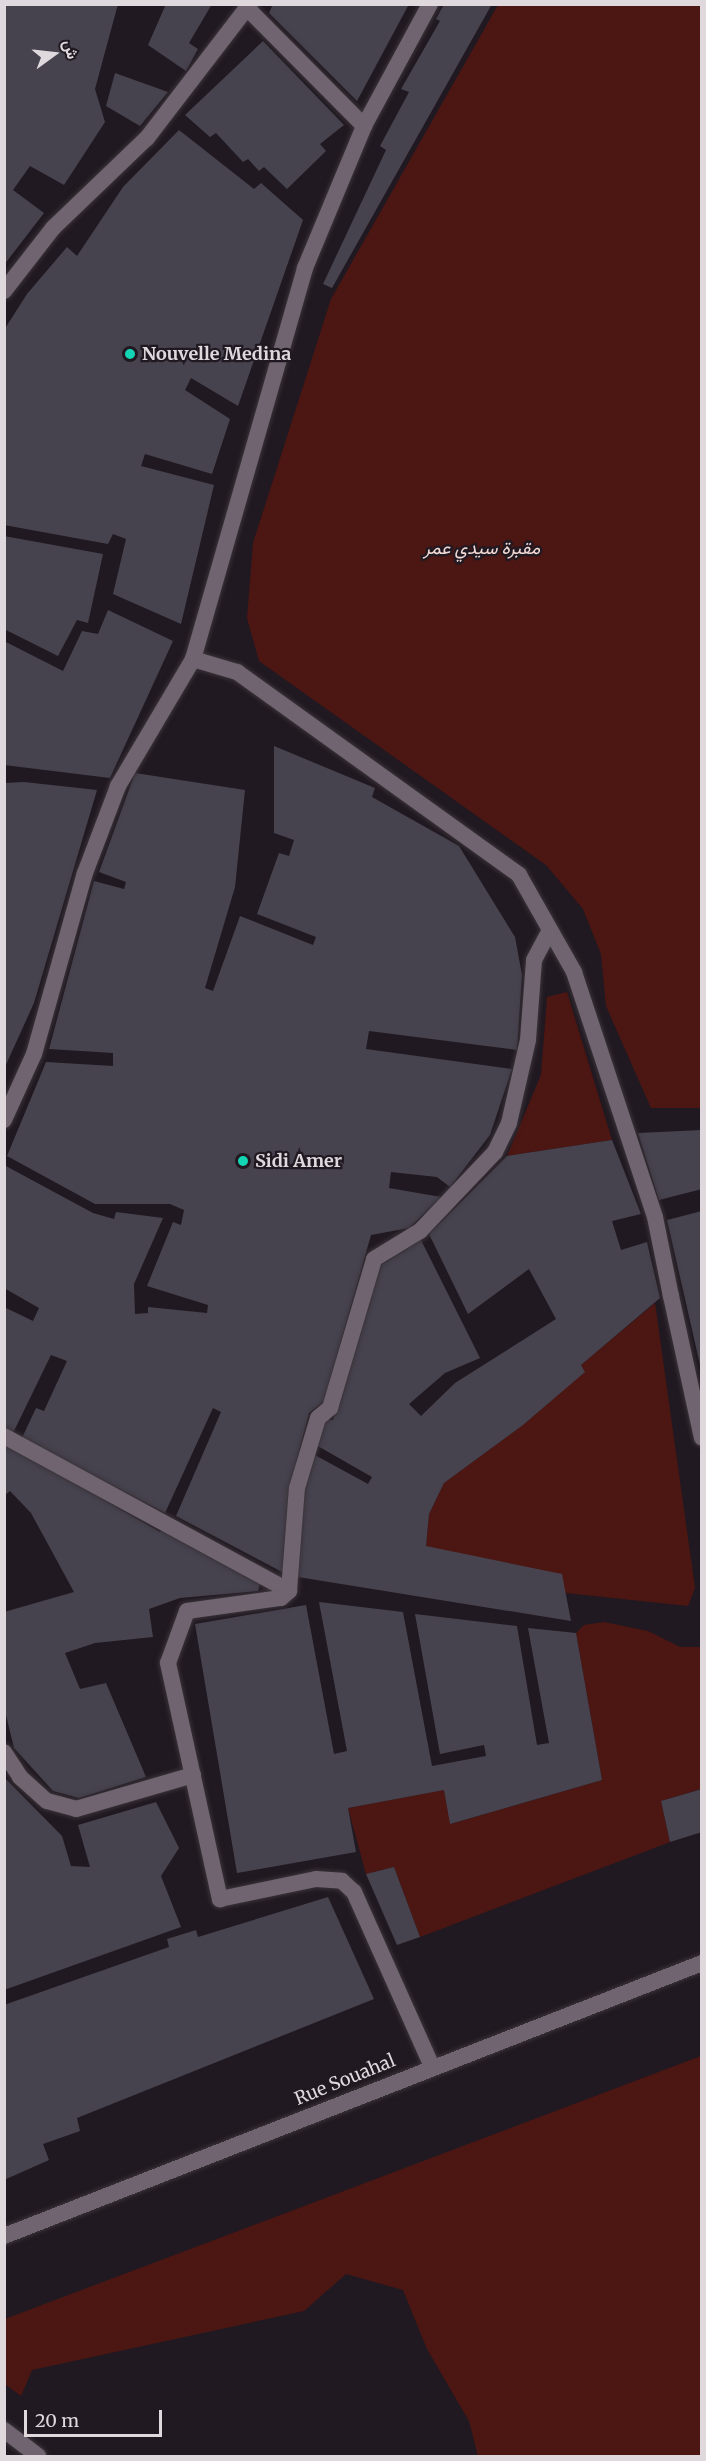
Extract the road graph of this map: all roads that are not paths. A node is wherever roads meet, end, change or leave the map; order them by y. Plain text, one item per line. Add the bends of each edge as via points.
1 (430, 4) edge
2 (249, 7) edge
3 (364, 126) junction
4 (4, 291) edge
5 (193, 659) junction
6 (550, 930) junction
7 (4, 1120) edge
8 (4, 1436) edge
9 (702, 1438) edge
10 (289, 1591) junction
11 (4, 1752) edge
12 (193, 1775) junction
13 (702, 1963) edge
14 (432, 2066) junction
15 (4, 2236) edge
16 (4, 2430) edge
17 (38, 2457) edge

1 - 3 street
2 - 3 street
2 - 4 street via 147,138 53,228
3 - 5 street via 304,268
5 - 6 street via 237,672 466,834 519,875
5 - 7 street via 118,786 85,873 34,1054
6 - 9 street via 578,984 655,1217
6 - 10 street via 534,960 528,1040 509,1123 495,1152 420,1231 374,1259 330,1408 318,1418 297,1488
8 - 10 street
10 - 12 street via 281,1598 187,1611 168,1663
11 - 12 street via 20,1777 47,1801 76,1809
12 - 14 street via 220,1899 316,1879 342,1881 354,1892
13 - 14 street, Rue Souahal
14 - 15 street, Rue Souahal
16 - 17 street

